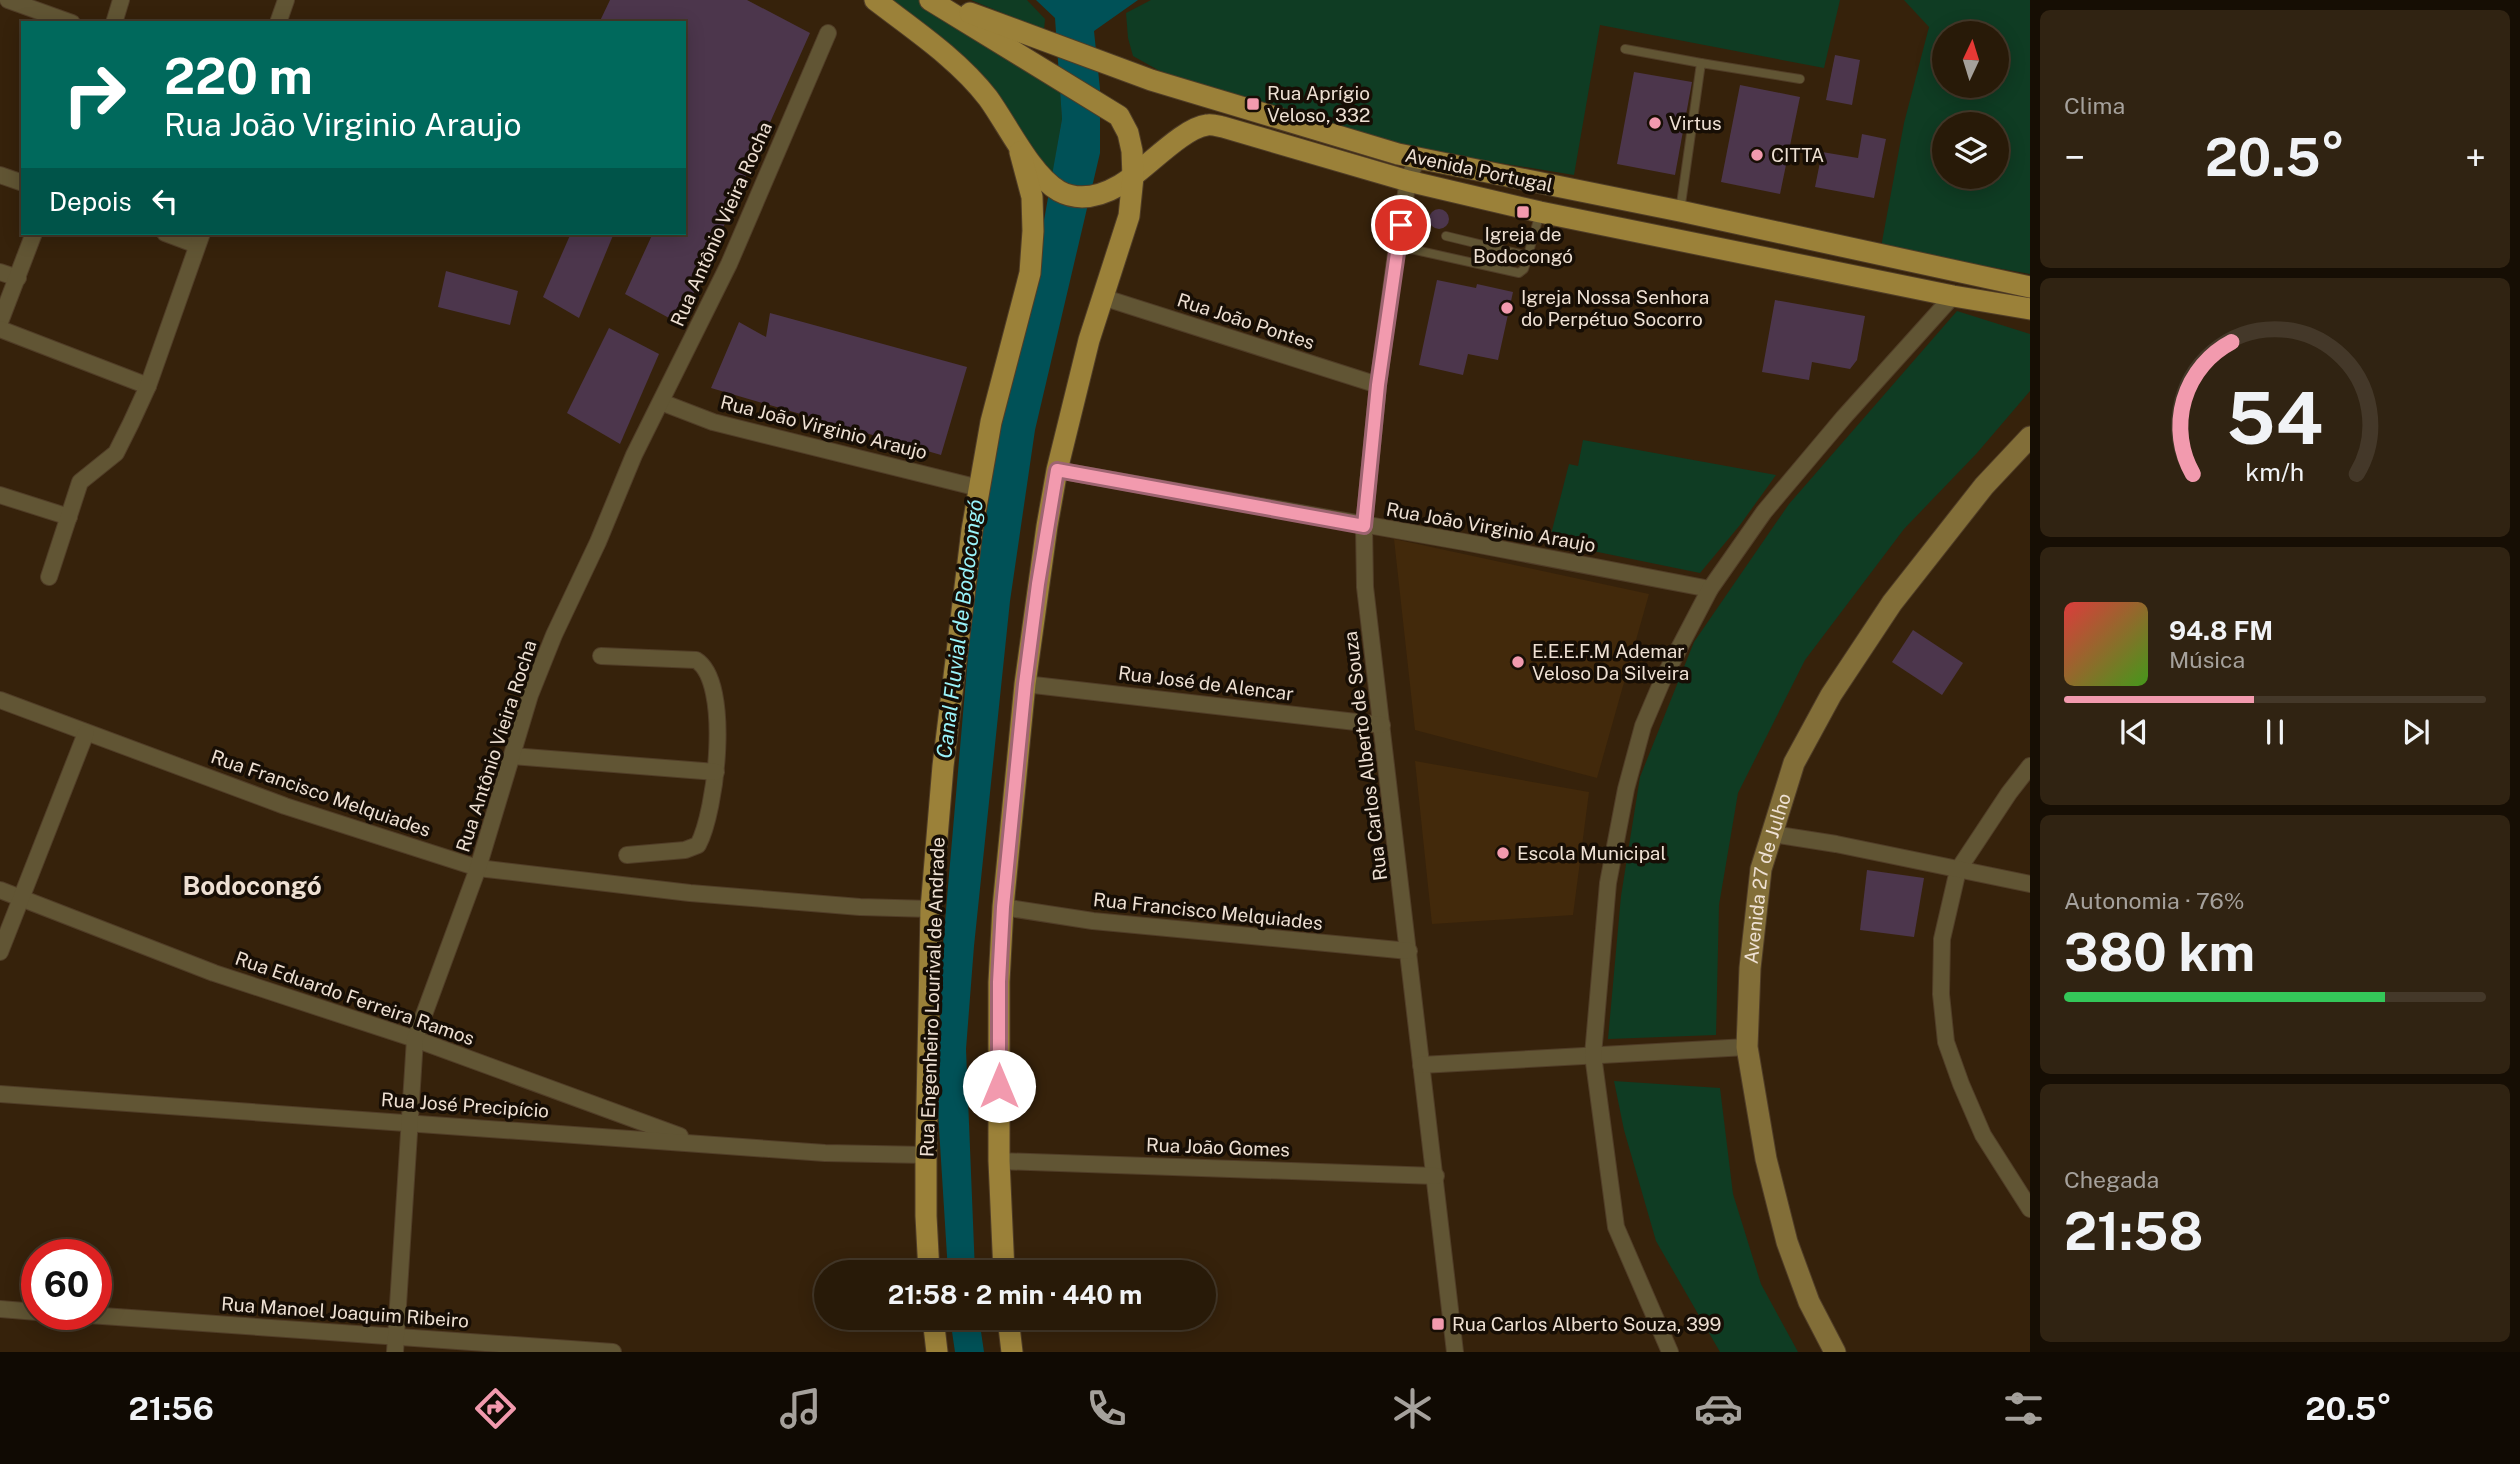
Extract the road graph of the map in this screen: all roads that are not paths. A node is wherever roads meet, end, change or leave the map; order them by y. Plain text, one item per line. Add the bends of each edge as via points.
1 (8, 0) edge
2 (121, 0) edge
3 (286, 0) edge
4 (875, 0) edge
5 (930, 0) edge
6 (943, 0) edge
7 (66, 21) edge
8 (115, 21) edge
9 (279, 21) edge
10 (828, 33) dead end
11 (1625, 48) dead end
12 (1701, 63) junction
13 (1800, 79) dead end
14 (1017, 143) junction
15 (1417, 158) junction
16 (0, 175) edge
17 (1133, 177) junction
18 (1408, 181) junction
19 (21, 182) edge
20 (1680, 211) junction
21 (1540, 212) junction
22 (33, 235) edge
23 (177, 235) edge
24 (1446, 236) dead end
25 (200, 239) edge
26 (1397, 246) junction
27 (1528, 256) junction
28 (0, 272) edge
29 (18, 278) junction
30 (2030, 287) edge
31 (1953, 296) junction
32 (1102, 298) junction
33 (2030, 309) edge
34 (0, 322) edge
35 (0, 329) edge
36 (1378, 385) junction
37 (148, 386) junction
38 (661, 402) junction
39 (2030, 437) edge
40 (2030, 450) edge
41 (2007, 460) junction
42 (1057, 470) junction
43 (979, 488) junction
44 (0, 495) edge
45 (69, 517) junction
46 (1364, 526) junction
47 (49, 577) dead end
48 (1710, 589) junction
49 (601, 656) dead end
50 (1025, 684) junction
51 (0, 700) edge
52 (1382, 725) junction
53 (86, 733) junction
54 (512, 756) junction
55 (2030, 766) edge
56 (716, 772) junction
57 (1772, 834) junction
58 (627, 855) dead end
59 (478, 868) junction
60 (1958, 870) junction
61 (2030, 884) edge
62 (0, 890) edge
63 (20, 898) junction
64 (1003, 907) junction
65 (931, 909) junction
66 (1409, 951) junction
67 (0, 952) edge
68 (415, 1039) junction
69 (1747, 1047) junction
70 (1593, 1055) junction
71 (1421, 1065) junction
72 (0, 1094) edge
73 (408, 1121) junction
74 (698, 1143) junction
75 (926, 1156) junction
76 (999, 1161) junction
77 (1436, 1176) junction
78 (2030, 1209) edge
79 (928, 1260) edge
80 (1003, 1260) edge
81 (0, 1309) edge
82 (21, 1311) edge
83 (112, 1318) edge
84 (934, 1330) edge
85 (1009, 1330) edge
86 (396, 1344) edge
87 (614, 1352) edge
88 (937, 1352) edge
89 (1012, 1352) edge
90 (1455, 1352) edge
91 (1670, 1352) edge
92 (1835, 1352) edge

1 - 7 street
2 - 8 street
3 - 9 street
4 - 14 main road, Avenida Portugal via 954,61 987,97
5 - 17 main road via 1119,116 1128,133
6 - 15 main road, Avenida Portugal via 1151,80
10 - 38 street, Rua Antônio Vieira Rocha via 729,264
11 - 12 lane
12 - 13 lane
12 - 20 lane
14 - 17 main road, Avenida Portugal via 1057,190 1073,197 1108,192
14 - 43 main road, Rua Engenheiro Lourival de Andrade via 1032,197 1030,273 991,422
15 - 18 street, Rua Carlos Alberto de Souza
15 - 20 main road, Avenida Portugal
16 - 19 street
17 - 18 main road, Avenida Portugal via 1184,135 1207,125
17 - 32 main road via 1129,216
18 - 21 main road, Avenida Portugal
18 - 26 street, Rua Carlos Alberto de Souza
20 - 30 main road, Avenida Portugal
21 - 27 lane
21 - 31 main road, Avenida Portugal
22 - 29 street
23 - 25 street
24 - 27 lane
25 - 37 street
26 - 27 lane via 1513,274 1524,269
26 - 36 street, Rua Carlos Alberto de Souza
28 - 29 street
29 - 34 street
31 - 33 main road, Avenida Portugal
31 - 48 street via 1782,491
32 - 36 street, Rua João Pontes
32 - 42 main road
35 - 37 street
36 - 46 street, Rua Carlos Alberto de Souza
37 - 45 street via 116,453 80,482
38 - 43 street, Rua João Virginio Araujo via 713,422
38 - 54 street, Rua Antônio Vieira Rocha via 554,635
39 - 41 main road, Avenida 27 de Julho
40 - 41 main road, Avenida 27 de Julho
41 - 57 main road, Avenida 27 de Julho via 1892,603 1830,695 1794,763
42 - 46 street, Rua João Virginio Araujo
42 - 50 main road
43 - 65 main road, Rua Engenheiro Lourival de Andrade via 943,766
44 - 45 street
45 - 47 street
46 - 48 street, Rua João Virginio Araujo
46 - 52 street, Rua Carlos Alberto de Souza via 1365,587
48 - 70 street via 1663,679 1643,726 1630,777 1608,883
49 - 56 street via 684,658 704,665 715,699
50 - 52 street, Rua José de Alencar
50 - 64 main road
51 - 53 street, Rua Francisco Melquiades
52 - 66 street, Rua Carlos Alberto de Souza
53 - 59 street, Rua Francisco Melquiades via 285,806
53 - 63 street
54 - 56 street
54 - 59 street, Rua Antônio Vieira Rocha
55 - 60 street
56 - 58 street via 710,814 698,845
57 - 60 street
57 - 69 main road, Avenida 27 de Julho via 1762,869 1751,956
59 - 65 street, Rua Francisco Melquiades via 730,897
59 - 68 street, Rua Antônio Vieira Rocha
60 - 61 street
60 - 78 street via 1942,939 1946,1042 1983,1135
62 - 63 street, Rua Eduardo Ferreira Ramos
63 - 67 street
63 - 68 street, Rua Eduardo Ferreira Ramos via 214,973
64 - 66 street, Rua Francisco Melquiades via 1094,921
64 - 76 main road
65 - 75 main road, Rua Engenheiro Lourival de Andrade
66 - 71 street, Rua Carlos Alberto de Souza
68 - 73 street, Rua Antônio Vieira Rocha
68 - 74 street, Rua Eduardo Ferreira Ramos
69 - 70 street
69 - 92 main road, Avenida 27 de Julho via 1766,1159 1787,1242 1809,1302
70 - 71 street
70 - 91 street via 1616,1227
71 - 77 street, Rua Carlos Alberto de Souza
72 - 73 street, Rua José Precipício
73 - 74 street, Rua José Precipício
73 - 86 street, Rua Antônio Vieira Rocha
74 - 75 street, Rua José Precipício
75 - 79 main road, Rua Engenheiro Lourival de Andrade
76 - 77 street, Rua João Gomes
76 - 80 main road
77 - 90 street, Rua Carlos Alberto de Souza
81 - 82 street
83 - 86 street, Rua Manoel Joaquim Ribeiro
84 - 88 main road
85 - 89 main road
86 - 87 street, Rua Manoel Joaquim Ribeiro

